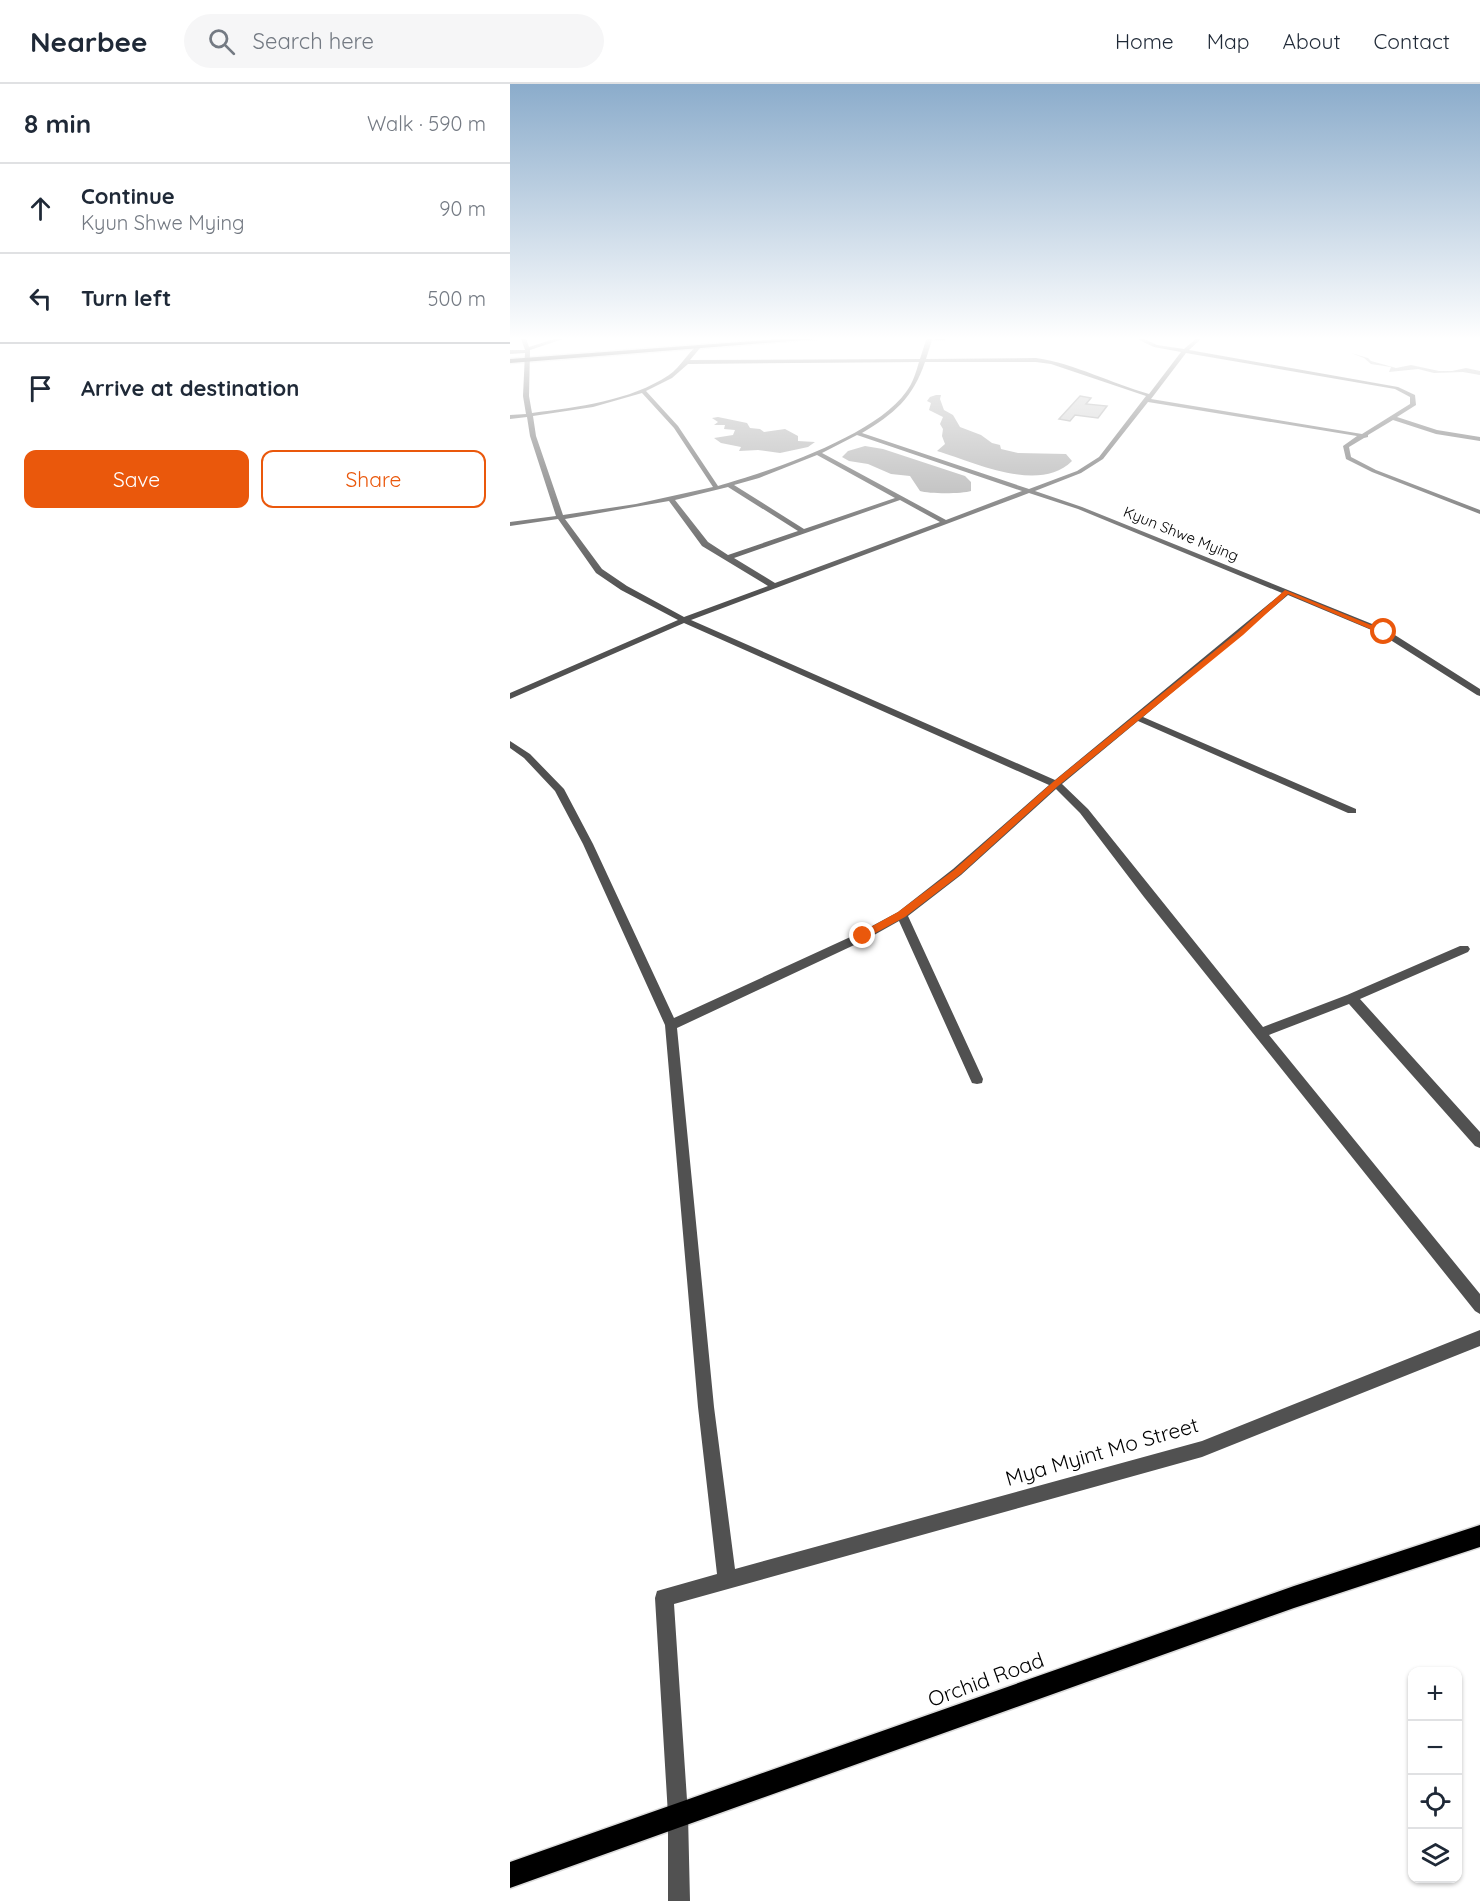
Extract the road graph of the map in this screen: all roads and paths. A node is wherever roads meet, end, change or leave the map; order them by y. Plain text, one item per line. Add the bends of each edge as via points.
1 (530, 423) edge
2 (672, 423) edge
3 (873, 423) edge
4 (1130, 423) edge
5 (1291, 423) edge
6 (1387, 423) edge
7 (1408, 423) edge
8 (856, 433) junction
9 (1366, 436) junction
10 (1480, 439) edge
11 (818, 453) junction
12 (730, 486) junction
13 (717, 489) junction
14 (1029, 492) junction
15 (902, 498) junction
16 (672, 501) junction
17 (1480, 512) edge
18 (560, 517) junction
19 (945, 522) junction
20 (510, 524) edge
21 (804, 532) junction
22 (730, 557) junction
23 (774, 586) junction
24 (1287, 592) junction
25 (684, 620) junction
26 (1480, 693) edge
27 (510, 696) edge
28 (1138, 718) junction
29 (510, 744) edge
30 (1056, 784) junction
31 (1352, 811) dead end
32 (902, 915) junction
33 (1464, 949) dead end
34 (1351, 998) junction
35 (671, 1025) junction
36 (1262, 1033) junction
37 (977, 1079) dead end
38 (1480, 1142) edge
39 (1480, 1306) edge
40 (1480, 1338) edge
41 (1480, 1536) edge
42 (727, 1580) junction
43 (678, 1815) junction
44 (510, 1875) edge
45 (679, 1901) edge

1 - 18 street
2 - 13 street
3 - 8 street
4 - 14 street via 1101,458 1079,472
5 - 9 street
6 - 9 street
7 - 10 street
8 - 11 street
8 - 14 street, Kyun Shwe Mying
9 - 17 street via 1346,446 1348,458
11 - 12 street
11 - 15 street
12 - 13 street
12 - 21 street
13 - 16 street
14 - 19 street
14 - 24 street, Kyun Shwe Mying via 1080,508
15 - 19 street
15 - 21 street
16 - 18 street
16 - 22 street via 705,544
18 - 20 street
18 - 25 street via 599,571
19 - 23 street
21 - 22 street
22 - 23 street
23 - 25 street
24 - 26 street, Kyun Shwe Mying via 1384,632
24 - 28 street
25 - 27 street
25 - 30 street
28 - 30 street
28 - 31 street
29 - 35 street via 559,789
30 - 32 street
30 - 36 street via 1084,811
32 - 35 street
32 - 37 street
33 - 34 street
34 - 36 street
34 - 38 street
35 - 42 street via 706,1407
36 - 39 street
40 - 42 street, Mya Myint Mo Street via 1202,1449
41 - 43 main road, Orchid Road via 1294,1597
42 - 43 street, Mya Myint Mo Street via 664,1598
43 - 44 main road, Orchid Road
43 - 45 street

